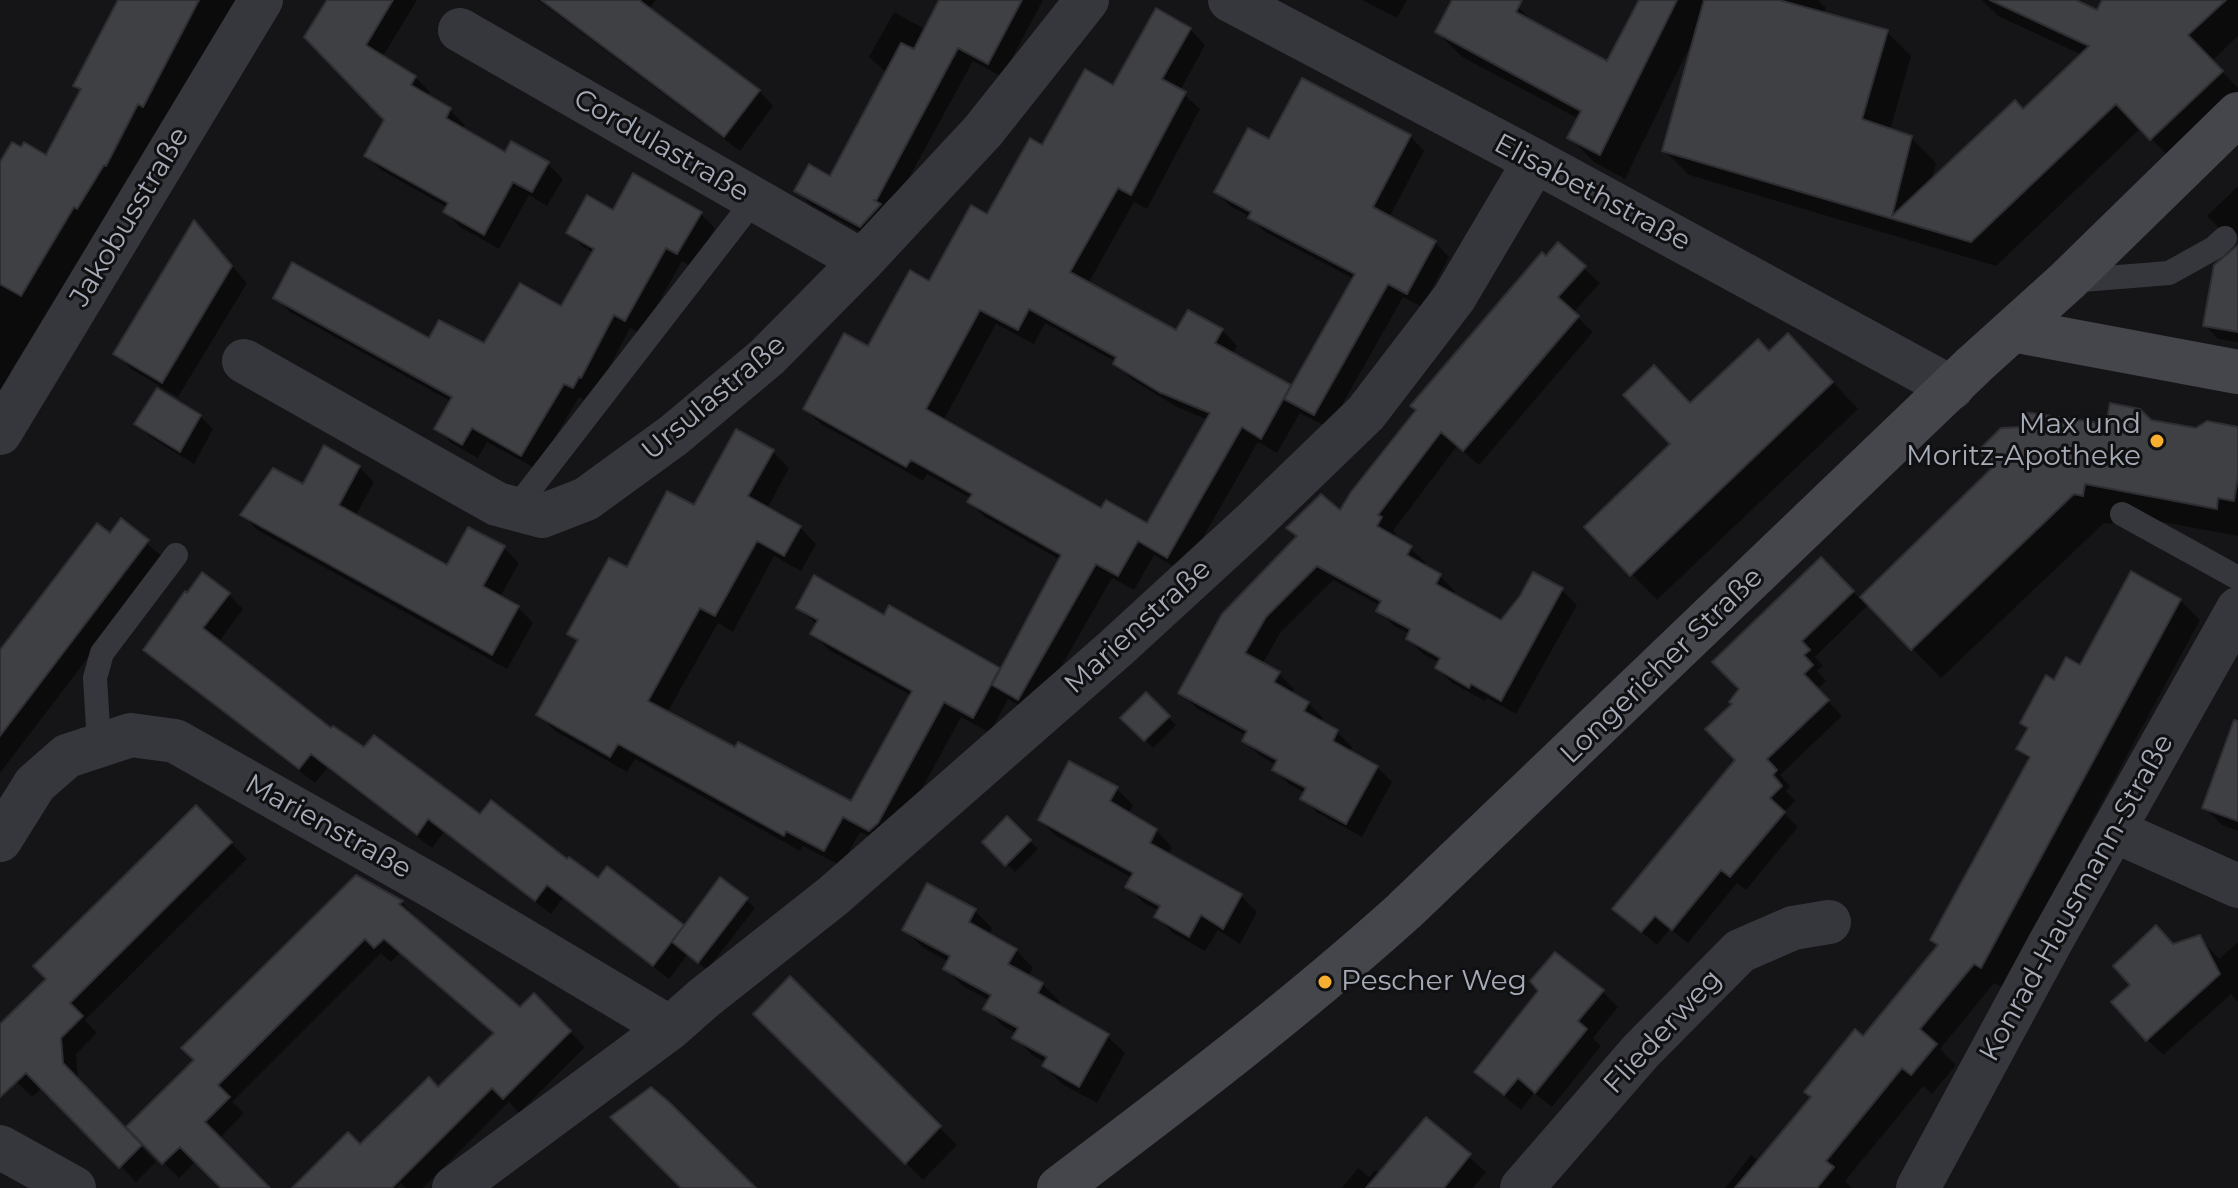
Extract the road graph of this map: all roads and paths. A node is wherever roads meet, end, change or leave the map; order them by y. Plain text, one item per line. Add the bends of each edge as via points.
1 (261, 0) edge
2 (1087, 0) edge
3 (1230, 0) edge
4 (460, 30) dead end
5 (2238, 114) edge
6 (1535, 161) junction
7 (754, 200) junction
8 (2225, 238) dead end
9 (862, 261) junction
10 (2067, 281) junction
11 (2013, 330) junction
12 (244, 361) dead end
13 (2238, 372) edge
14 (1952, 388) junction
15 (0, 433) edge
16 (515, 509) junction
17 (2122, 514) dead end
18 (176, 555) dead end
19 (2238, 578) edge
20 (2238, 609) edge
21 (99, 744) junction
22 (2115, 831) junction
23 (0, 840) edge
24 (2238, 886) edge
25 (1829, 922) dead end
26 (670, 1028) junction
27 (0, 1147) edge
28 (1525, 1187) edge
29 (74, 1188) edge
30 (454, 1188) edge
31 (1059, 1188) edge
32 (1918, 1188) edge

1 - 15 street, Jakobusstraße
2 - 9 street, Ursulastraße via 983,131
3 - 6 street, Elisabethstraße
4 - 7 street, Cordulastraße
5 - 10 street, Longericher Straße
6 - 14 street, Elisabethstraße
6 - 26 street, Marienstraße via 1454,298 1366,413 1116,648 833,896
7 - 9 street, Cordulastraße
7 - 16 lane
8 - 10 lane via 2169,273
9 - 16 street, Ursulastraße via 767,357 586,499 542,516
10 - 11 street, Longericher Straße
11 - 13 street
11 - 14 street, Longericher Straße
12 - 16 street, Ursulastraße via 497,504
14 - 31 street, Longericher Straße via 1325,982
17 - 19 lane
18 - 21 lane via 102,653 95,678
20 - 22 street, Konrad-Hausmann-Straße
21 - 23 street, Marienstraße via 67,756 35,784
21 - 26 street, Marienstraße via 131,735 175,741
22 - 24 street
22 - 32 street, Konrad-Hausmann-Straße
25 - 28 street, Fliederweg via 1793,928 1740,951 1641,1051
26 - 30 street, Marienstraße
27 - 29 street

